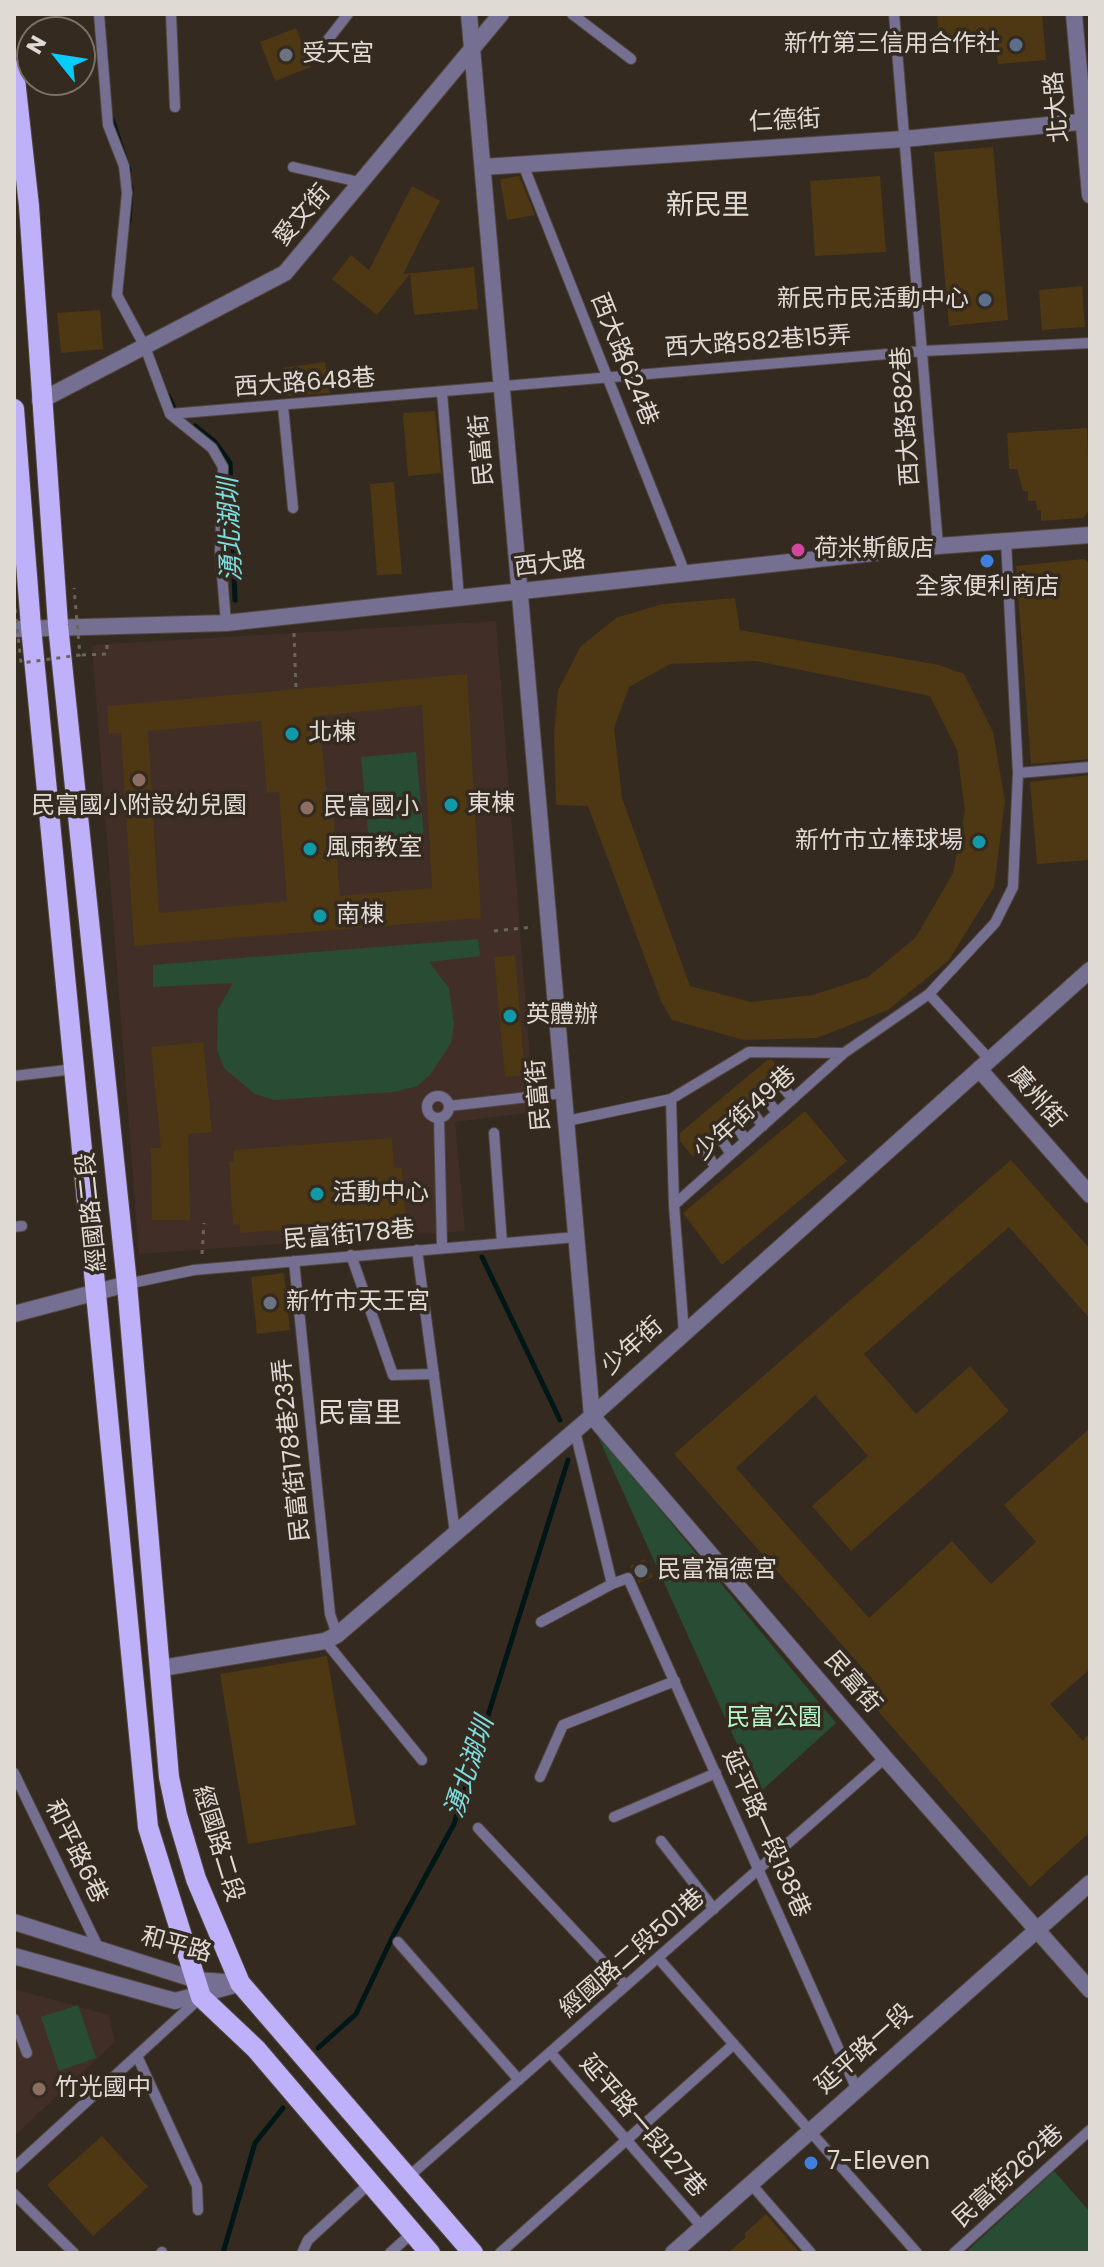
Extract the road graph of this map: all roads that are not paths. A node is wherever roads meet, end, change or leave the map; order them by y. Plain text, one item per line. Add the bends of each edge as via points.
1 (99, 14) edge
2 (171, 14) edge
3 (348, 14) edge
4 (469, 14) edge
5 (501, 14) edge
6 (572, 14) edge
7 (894, 14) edge
8 (1074, 14) edge
9 (323, 46) dead end
10 (472, 49) junction
11 (631, 59) dead end
12 (14, 70) edge
13 (175, 107) dead end
14 (1087, 122) edge
15 (904, 139) junction
16 (522, 162) junction
17 (293, 167) dead end
18 (483, 167) junction
19 (363, 183) junction
20 (1090, 195) edge
21 (1090, 343) edge
22 (145, 347) junction
23 (923, 351) junction
24 (609, 375) junction
25 (502, 388) junction
26 (442, 393) junction
27 (40, 401) junction
28 (283, 406) junction
29 (170, 414) junction
30 (15, 421) edge
31 (293, 508) dead end
32 (1090, 535) edge
33 (1006, 541) junction
34 (938, 546) junction
35 (685, 573) junction
36 (520, 592) junction
37 (459, 598) junction
38 (226, 623) junction
39 (58, 625) junction
40 (22, 628) edge
41 (1090, 767) edge
42 (1018, 773) junction
43 (1090, 970) edge
44 (929, 994) junction
45 (844, 1053) junction
46 (984, 1064) junction
47 (75, 1069) junction
48 (14, 1076) edge
49 (780, 1084) dead end
50 (564, 1093) junction
51 (765, 1097) dead end
52 (671, 1099) junction
53 (793, 1099) junction
54 (449, 1106) junction
55 (750, 1109) dead end
56 (777, 1113) junction
57 (439, 1118) junction
58 (567, 1121) junction
59 (734, 1122) dead end
60 (763, 1126) junction
61 (494, 1133) dead end
62 (719, 1136) dead end
63 (746, 1141) junction
64 (703, 1148) dead end
65 (731, 1154) junction
66 (716, 1168) junction
67 (1090, 1195) edge
68 (674, 1205) junction
69 (576, 1237) junction
70 (502, 1243) junction
71 (442, 1247) junction
72 (417, 1250) junction
73 (351, 1255) junction
74 (294, 1261) junction
75 (127, 1284) junction
76 (94, 1292) junction
77 (14, 1314) edge
78 (684, 1333) junction
79 (434, 1374) junction
80 (592, 1416) junction
81 (575, 1431) junction
82 (455, 1533) junction
83 (612, 1584) junction
84 (541, 1622) dead end
85 (331, 1638) junction
86 (162, 1668) junction
87 (675, 1681) junction
88 (885, 1758) junction
89 (422, 1760) dead end
90 (14, 1773) edge
91 (716, 1773) junction
92 (540, 1777) dead end
93 (614, 1817) dead end
94 (478, 1828) dead end
95 (661, 1841) dead end
96 (759, 1868) junction
97 (1090, 1883) edge
98 (714, 1909) junction
99 (14, 1922) edge
100 (1036, 1930) junction
101 (398, 1942) dead end
102 (99, 1949) junction
103 (14, 1956) edge
104 (659, 1959) junction
105 (240, 1983) junction
106 (625, 1985) junction
107 (199, 1988) junction
108 (1090, 1990) edge
109 (14, 2019) edge
110 (734, 2044) junction
111 (27, 2053) dead end
112 (551, 2053) junction
113 (138, 2058) junction
114 (519, 2080) junction
115 (857, 2090) junction
116 (1090, 2130) edge
117 (810, 2131) junction
118 (629, 2140) junction
119 (14, 2168) edge
120 (407, 2178) junction
121 (370, 2183) junction
122 (751, 2184) junction
123 (14, 2194) edge
124 (198, 2210) dead end
125 (702, 2227) junction
126 (412, 2233) junction
127 (74, 2253) edge
128 (302, 2253) edge
129 (390, 2253) edge
130 (430, 2253) edge
131 (473, 2253) edge
132 (500, 2253) edge
133 (673, 2253) edge
134 (811, 2253) edge
135 (917, 2253) edge
136 (954, 2253) edge

1 - 22 lane via 108,125 124,166 127,193 117,295
2 - 13 lane
3 - 9 lane
4 - 10 street, 民富街
5 - 10 street, 愛文街
6 - 11 lane
7 - 15 lane, 西大路582巷
8 - 14 street, 北大路
10 - 18 street, 民富街
10 - 19 street, 愛文街
12 - 27 main road, 經國路二段 via 29,206
14 - 15 street, 仁德街
14 - 20 street, 北大路
15 - 16 street, 仁德街
15 - 23 lane, 西大路582巷
16 - 18 street, 仁德街
16 - 24 lane, 西大路624巷
17 - 19 lane
18 - 25 street, 民富街
19 - 22 street, 愛文街 via 285,273
21 - 23 lane, 西大路582巷15弄
22 - 27 street, 愛文街
22 - 29 lane
23 - 24 lane, 西大路582巷15弄
23 - 34 lane, 西大路582巷
24 - 25 lane, 西大路582巷15弄
24 - 35 lane, 西大路624巷
25 - 26 lane, 西大路648巷
25 - 36 street, 民富街
26 - 28 lane, 西大路648巷
26 - 37 lane
27 - 39 main road, 經國路二段
28 - 29 lane, 西大路648巷
28 - 31 lane
29 - 38 lane via 212,448 223,467 220,550
30 - 40 main road, 經國路二段
32 - 33 street, 西大路
33 - 34 street, 西大路
33 - 42 lane, 少年街49巷
34 - 35 street, 西大路
35 - 36 street, 西大路
36 - 37 street, 西大路
36 - 50 street, 民富街
37 - 38 street, 西大路
38 - 39 street, 西大路
39 - 40 street, 西大路
39 - 75 main road, 經國路二段
40 - 47 main road, 經國路二段
41 - 42 lane
42 - 44 lane, 少年街49巷 via 1013,887 995,923
43 - 46 street, 少年街
44 - 45 lane, 少年街49巷
44 - 46 lane
45 - 52 lane via 749,1052
45 - 53 lane, 少年街49巷
46 - 67 street, 廣州街
46 - 78 street, 少年街
47 - 48 lane
47 - 76 main road, 經國路二段
49 - 53 lane
50 - 54 lane
50 - 58 street, 民富街
51 - 56 lane
52 - 58 lane
52 - 68 lane, 少年街49巷
53 - 56 lane, 少年街49巷
54 - 57 lane via 446,1116
54 - 57 lane via 441,1096 431,1099 429,1113
55 - 60 lane
56 - 60 lane, 少年街49巷
57 - 71 lane
58 - 69 street, 民富街
59 - 63 lane
60 - 63 lane, 少年街49巷
61 - 70 lane
62 - 65 lane
63 - 65 lane, 少年街49巷
64 - 66 lane
65 - 66 lane, 少年街49巷
66 - 68 lane, 少年街49巷
68 - 78 lane, 少年街49巷
69 - 70 lane, 民富街178巷
69 - 80 street, 民富街
70 - 71 lane, 民富街178巷
71 - 72 lane, 民富街178巷
72 - 73 lane, 民富街178巷
72 - 79 lane
73 - 74 lane, 民富街178巷
73 - 79 lane via 393,1375
74 - 75 lane, 民富街178巷
74 - 85 lane, 民富街178巷23弄
75 - 76 street
75 - 86 main road, 經國路二段
76 - 77 street
76 - 107 main road, 經國路二段 via 148,1827
78 - 80 street, 少年街
79 - 82 lane
80 - 81 street, 少年街
80 - 88 street, 民富街
81 - 82 street, 少年街
81 - 83 lane
82 - 85 street, 少年街
83 - 84 lane
83 - 87 lane, 延平路一段138巷 via 628,1578
85 - 86 street
85 - 89 lane
86 - 105 main road, 經國路二段 via 169,1777 177,1815 196,1879
87 - 91 lane, 延平路一段138巷
87 - 92 lane via 563,1725
88 - 96 lane, 經國路二段501巷
88 - 100 street, 民富街
90 - 102 lane, 和平路6巷
91 - 93 lane
91 - 96 lane, 延平路一段138巷
94 - 106 lane
95 - 98 lane
96 - 98 lane, 經國路二段501巷
96 - 115 lane, 延平路一段138巷
97 - 100 street, 延平路一段
98 - 104 lane, 經國路二段501巷
99 - 102 street, 和平路
100 - 108 street, 民富街
100 - 115 street, 延平路一段
101 - 114 lane
102 - 107 street, 和平路
103 - 107 street, 和平路 via 175,2001
104 - 106 lane, 經國路二段501巷
104 - 110 lane
105 - 107 street, 和平路
105 - 120 main road, 經國路二段
106 - 112 lane, 經國路二段501巷
107 - 113 lane
107 - 121 main road, 經國路二段
109 - 111 lane
110 - 117 lane
110 - 118 lane
112 - 114 lane, 經國路二段501巷
112 - 118 lane, 延平路一段127巷
113 - 119 lane
113 - 124 lane via 197,2186
114 - 120 lane, 經國路二段501巷
115 - 117 street, 延平路一段
116 - 136 lane, 民富街262巷
117 - 122 street, 延平路一段
117 - 135 lane
118 - 125 lane, 延平路一段127巷
118 - 132 lane
120 - 131 main road, 經國路二段
121 - 126 main road, 經國路二段
121 - 128 lane via 308,2240
122 - 125 street, 延平路一段
122 - 134 lane
123 - 127 lane
125 - 133 street, 延平路一段
126 - 129 lane
126 - 130 main road, 經國路二段

